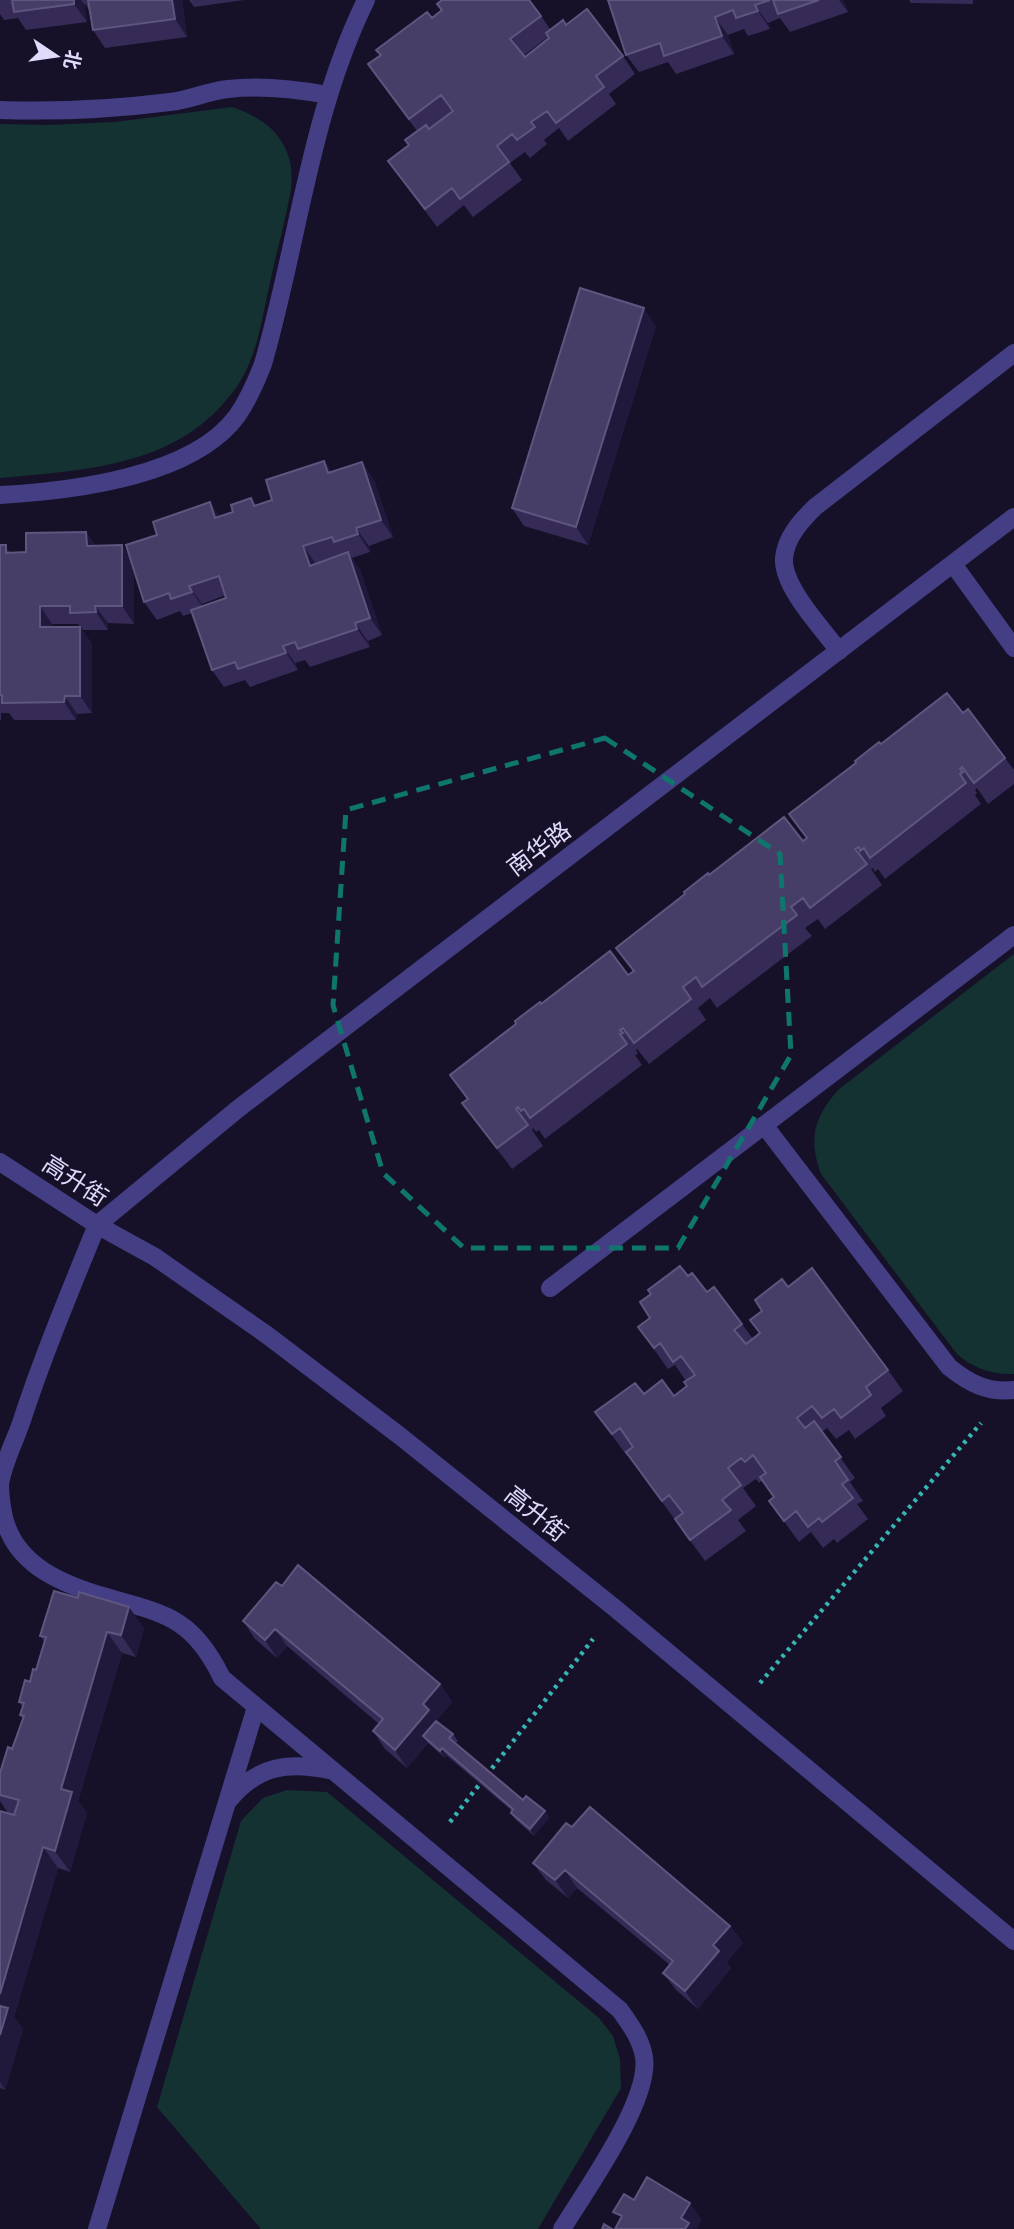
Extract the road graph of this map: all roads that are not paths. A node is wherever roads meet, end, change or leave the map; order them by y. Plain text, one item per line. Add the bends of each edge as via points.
1 (366, 0) edge
2 (328, 96) junction
3 (0, 110) edge
4 (1014, 353) edge
5 (0, 495) edge
6 (1014, 517) edge
7 (953, 564) junction
8 (1014, 648) edge
9 (839, 651) junction
10 (1014, 935) edge
11 (764, 1125) junction
12 (1, 1168) edge
13 (97, 1225) junction
14 (550, 1288) dead end
15 (1012, 1390) edge
16 (256, 1707) junction
17 (330, 1770) junction
18 (227, 1803) junction
19 (1014, 1941) edge
20 (97, 2229) edge
21 (562, 2229) edge

1 - 2 street
2 - 3 street via 294,88 226,89 174,102 112,108
2 - 5 street via 273,331 263,364 236,418 184,458 148,473
4 - 9 street via 815,507 791,536 784,558 787,577
6 - 7 street, 南华路
7 - 8 street
7 - 9 street, 南华路
9 - 13 street, 南华路 via 239,1108
10 - 11 street
11 - 14 street
11 - 15 street via 949,1367 968,1382 991,1390
12 - 13 street, 高升街
13 - 16 street via 45,1351 0,1485 5,1522 17,1545 54,1578 178,1621 210,1654 222,1678
13 - 19 street, 高升街 via 155,1257 400,1436
16 - 17 street
16 - 18 street
17 - 18 street via 308,1765 275,1768 240,1786
17 - 21 street via 620,2010 635,2031 644,2057 635,2107
18 - 20 street

